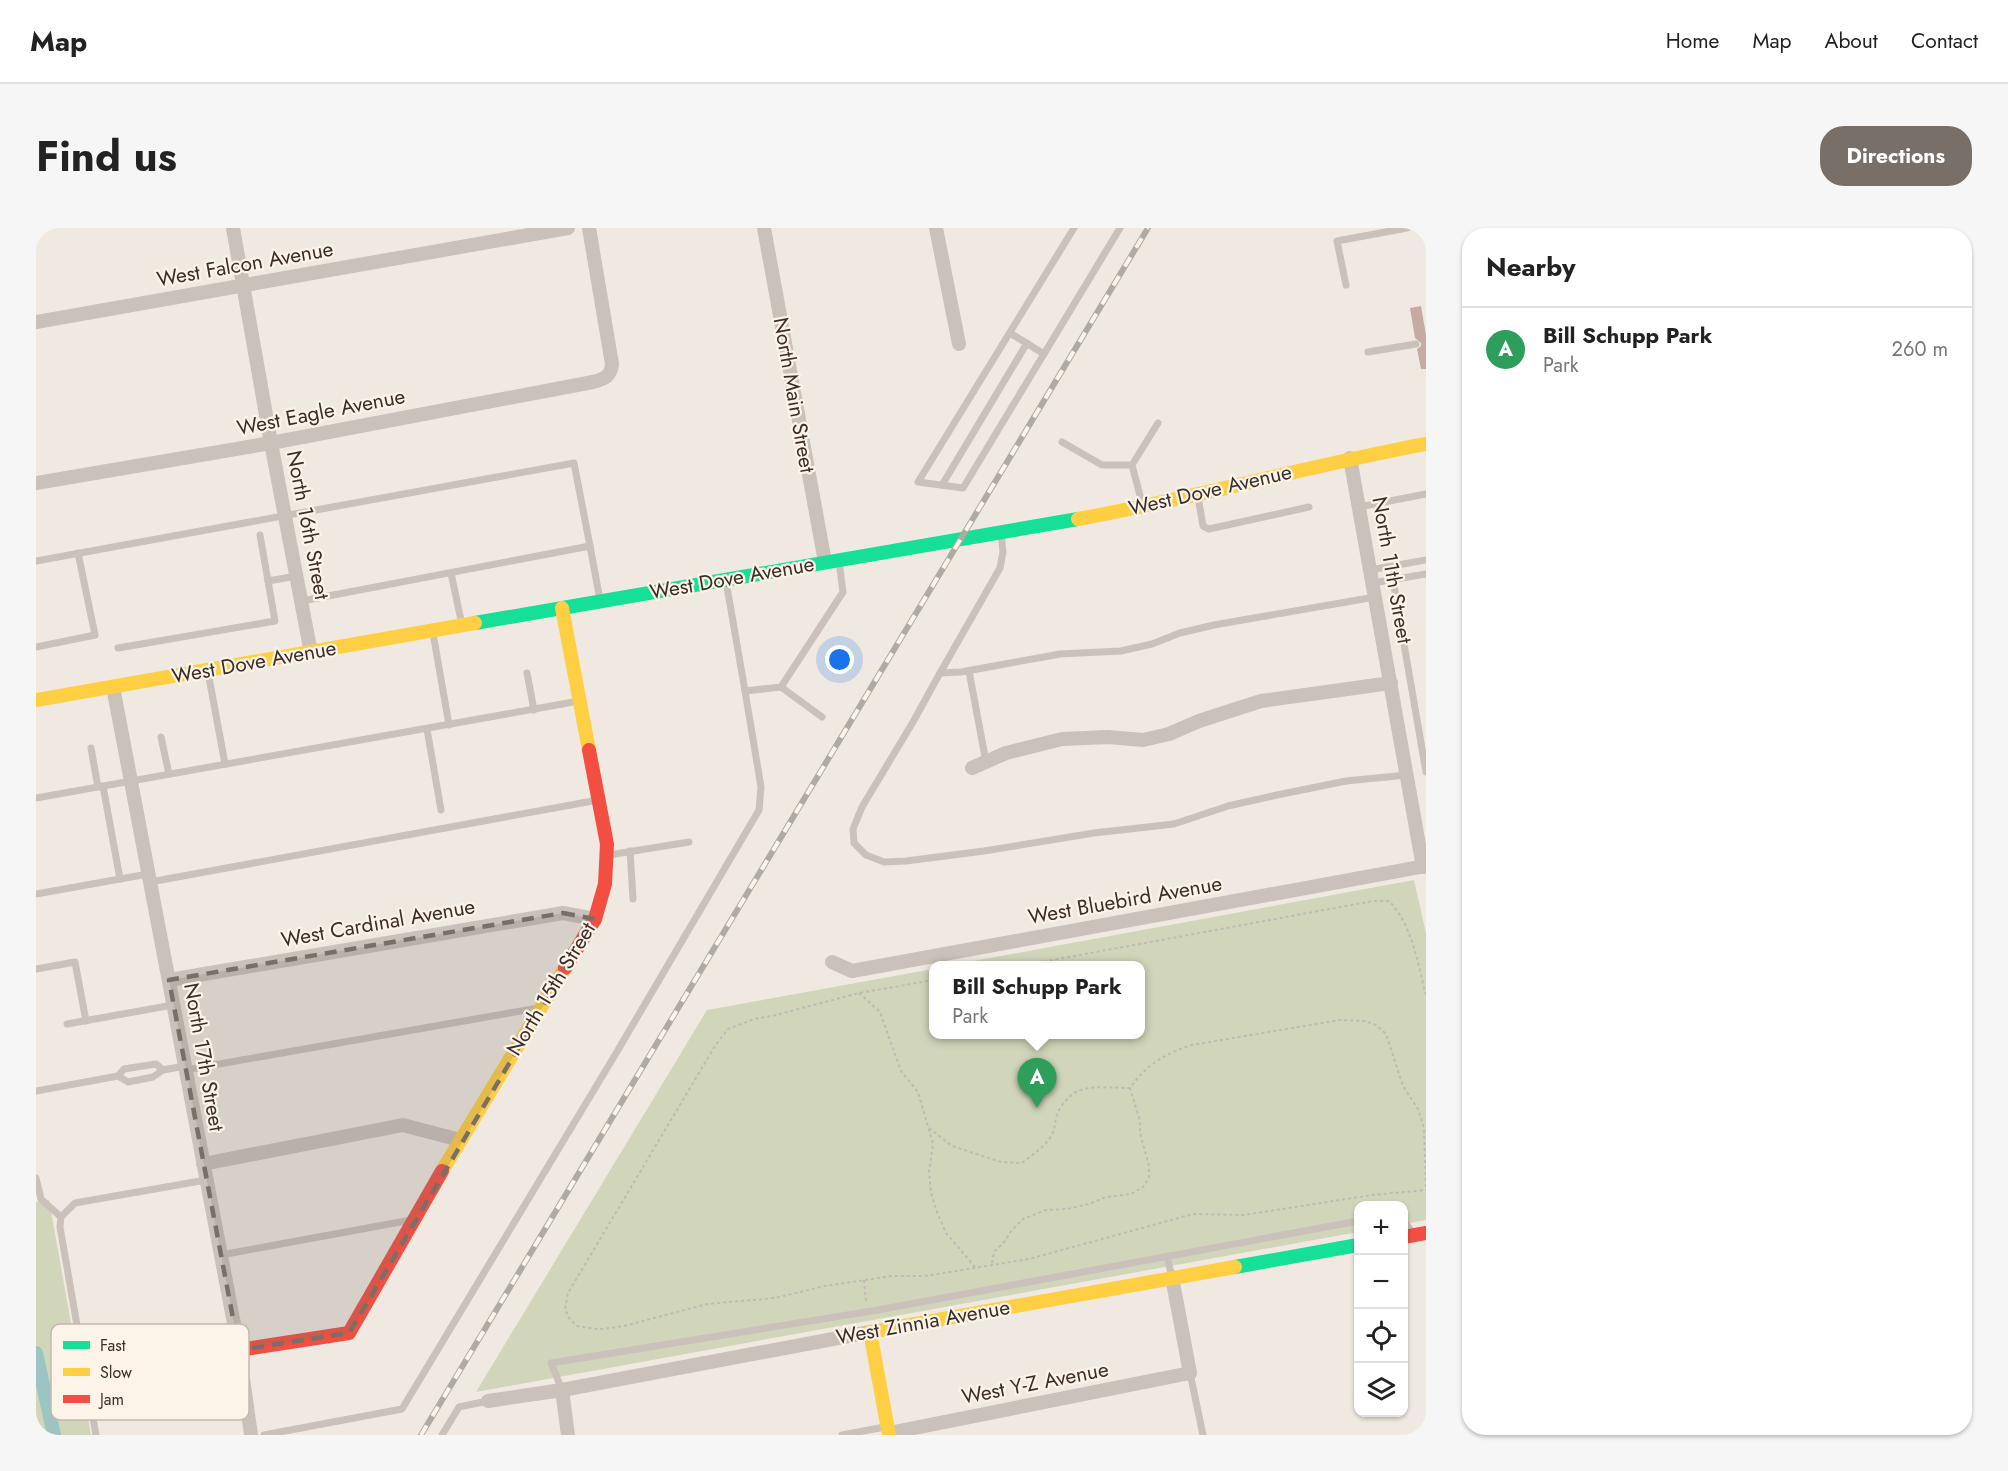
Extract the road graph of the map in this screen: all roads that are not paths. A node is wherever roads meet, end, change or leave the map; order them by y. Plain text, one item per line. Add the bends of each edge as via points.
1 (233, 228) edge
2 (568, 228) edge
3 (589, 228) edge
4 (764, 228) edge
5 (936, 228) edge
6 (1074, 228) edge
7 (1120, 228) edge
8 (1407, 228) edge
9 (242, 285) junction
10 (1346, 285) dead end
11 (36, 322) edge
12 (1010, 333) junction
13 (1027, 343) junction
14 (959, 344) dead end
15 (1416, 344) dead end
16 (1368, 352) dead end
17 (1044, 354) junction
18 (1158, 423) dead end
19 (1062, 442) dead end
20 (271, 443) junction
21 (1426, 444) edge
22 (1350, 458) junction
23 (1132, 465) junction
24 (36, 483) edge
25 (942, 485) junction
26 (1198, 494) junction
27 (1426, 494) edge
28 (1143, 507) junction
29 (1309, 507) dead end
30 (1359, 507) junction
31 (285, 516) junction
32 (1001, 533) junction
33 (260, 535) dead end
34 (590, 546) junction
35 (78, 553) junction
36 (832, 560) junction
37 (1426, 560) edge
38 (36, 561) edge
39 (451, 573) junction
40 (1426, 574) edge
41 (297, 576) junction
42 (725, 579) junction
43 (1393, 580) junction
44 (268, 581) junction
45 (1373, 583) junction
46 (302, 601) junction
47 (600, 601) junction
48 (562, 608) junction
49 (462, 626) junction
50 (432, 631) junction
51 (36, 647) edge
52 (118, 648) dead end
53 (311, 653) junction
54 (207, 670) junction
55 (969, 671) junction
56 (527, 672) dead end
57 (940, 673) junction
58 (1391, 684) junction
59 (113, 687) junction
60 (781, 687) junction
61 (745, 691) junction
62 (36, 700) edge
63 (579, 701) junction
64 (534, 710) junction
65 (822, 717) dead end
66 (449, 725) junction
67 (427, 729) junction
68 (161, 737) dead end
69 (91, 748) dead end
70 (986, 762) junction
71 (225, 764) junction
72 (972, 768) dead end
73 (1426, 772) edge
74 (169, 774) junction
75 (1407, 775) junction
76 (131, 781) junction
77 (101, 787) junction
78 (36, 798) edge
79 (598, 800) junction
80 (441, 810) dead end
81 (689, 842) dead end
82 (630, 851) junction
83 (606, 855) junction
84 (1425, 867) edge
85 (149, 878) junction
86 (120, 879) junction
87 (36, 894) edge
88 (633, 899) dead end
89 (594, 919) junction
90 (832, 962) dead end
91 (36, 969) edge
92 (169, 980) junction
93 (173, 1005) junction
94 (540, 1008) junction
95 (86, 1021) junction
96 (67, 1024) dead end
97 (185, 1068) junction
98 (162, 1070) junction
99 (118, 1076) junction
100 (36, 1091) edge
101 (460, 1140) junction
102 (203, 1164) junction
103 (36, 1178) edge
104 (206, 1180) junction
105 (61, 1217) junction
106 (413, 1220) junction
107 (1354, 1222) edge
108 (1354, 1246) edge
109 (220, 1255) junction
110 (1167, 1256) junction
111 (1172, 1277) junction
112 (77, 1324) edge
113 (234, 1324) edge
114 (870, 1332) junction
115 (249, 1348) edge
116 (1190, 1373) junction
117 (562, 1390) junction
118 (488, 1401) joint
119 (93, 1420) edge
120 (249, 1420) edge
121 (888, 1432) edge
122 (96, 1435) edge
123 (251, 1435) edge
124 (264, 1435) edge
125 (442, 1435) edge
126 (568, 1435) edge
127 (842, 1435) edge
128 (1203, 1435) edge

1 - 9 street, North 16th Street
2 - 9 street, West Falcon Avenue
3 - 20 street, West Eagle Avenue via 612,364 606,378
4 - 36 street, North Main Street
5 - 14 street
6 - 12 lane
7 - 17 lane
8 - 10 lane via 1337,241
9 - 11 street, West Falcon Avenue
9 - 20 street, North 16th Street
12 - 13 lane
12 - 25 lane via 918,482
13 - 17 lane
13 - 25 lane
15 - 16 lane
17 - 25 lane via 963,488
18 - 23 lane
19 - 23 lane via 1102,465
20 - 24 street, West Eagle Avenue
20 - 31 street, North 16th Street
21 - 22 street, West Dove Avenue
22 - 26 street, West Dove Avenue
22 - 30 street, North 11th Street
23 - 28 lane
26 - 28 street, West Dove Avenue
26 - 29 lane via 1203,526 1209,529
27 - 30 lane
28 - 32 street, West Dove Avenue
30 - 45 street, North 11th Street
31 - 34 lane via 574,464
31 - 35 lane
31 - 41 street, North 16th Street
32 - 36 street, West Dove Avenue
32 - 57 lane via 1003,552 999,568
33 - 44 lane
34 - 39 lane
34 - 47 lane
35 - 38 lane
35 - 51 lane via 95,635
36 - 42 street, West Dove Avenue
36 - 60 lane via 843,592
37 - 45 lane
39 - 46 lane
39 - 49 lane
40 - 43 lane
41 - 44 lane
41 - 46 street, North 16th Street
42 - 47 street, West Dove Avenue
42 - 61 lane
43 - 45 lane
43 - 73 lane
44 - 52 lane via 275,621
45 - 55 lane via 1121,651 1060,654
45 - 58 street, North 11th Street
46 - 53 street, North 16th Street
47 - 48 street, West Dove Avenue
48 - 49 street, West Dove Avenue
48 - 63 street, North 15th Street
49 - 50 street, West Dove Avenue
50 - 53 street, West Dove Avenue
50 - 66 lane
53 - 54 street, West Dove Avenue
54 - 59 street, West Dove Avenue
54 - 71 lane
55 - 57 lane
55 - 70 lane
56 - 64 lane
57 - 75 lane via 853,829 854,843 866,855 884,862 1174,824 1277,795 1346,781
58 - 70 street via 1261,701 1143,740 1062,739
58 - 75 street, North 11th Street
59 - 62 street, West Dove Avenue
59 - 76 street, North 17th Street
60 - 61 lane
60 - 65 lane
61 - 124 lane via 761,787 759,810 402,1409
63 - 64 lane
63 - 79 street, North 15th Street
64 - 66 lane
66 - 67 lane
67 - 71 lane
67 - 80 lane
68 - 74 lane
69 - 77 lane
70 - 72 street
71 - 74 lane
74 - 76 lane
75 - 84 street, North 11th Street
76 - 77 lane
76 - 85 street, North 17th Street
77 - 78 lane
77 - 86 lane
79 - 83 street, North 15th Street
79 - 85 lane
81 - 82 lane
82 - 83 lane
82 - 88 lane
83 - 89 street, North 15th Street via 605,884
84 - 90 street, West Bluebird Avenue via 852,971
85 - 86 lane
85 - 92 street, North 17th Street
86 - 87 lane
89 - 92 street, West Cardinal Avenue via 563,913
89 - 94 street, North 15th Street
91 - 95 lane via 75,962
92 - 93 street, North 17th Street
93 - 95 lane
93 - 97 street, North 17th Street
94 - 97 lane
94 - 101 street, North 15th Street
95 - 96 lane
97 - 98 lane
97 - 102 street, North 17th Street
98 - 99 lane via 153,1077 128,1082
98 - 99 lane via 156,1064 124,1069
99 - 100 lane
101 - 102 street via 403,1125
101 - 106 street, North 15th Street
102 - 104 street, North 17th Street
103 - 105 lane via 40,1199
104 - 105 lane via 75,1203
104 - 109 street, North 17th Street
105 - 112 lane
106 - 109 lane
106 - 115 street, North 15th Street via 349,1333
107 - 110 lane
108 - 111 street, West Zinnia Avenue
109 - 113 street, North 17th Street
110 - 111 lane
110 - 117 lane via 866,1312 551,1363
111 - 114 street, West Zinnia Avenue
111 - 116 street
114 - 117 street, West Zinnia Avenue
114 - 121 street
116 - 121 street, West Y-Z Avenue
116 - 128 lane
117 - 118 street, West Zinnia Avenue
117 - 126 street
118 - 125 lane via 459,1407
119 - 122 lane
120 - 123 street, North 17th Street
121 - 127 lane

